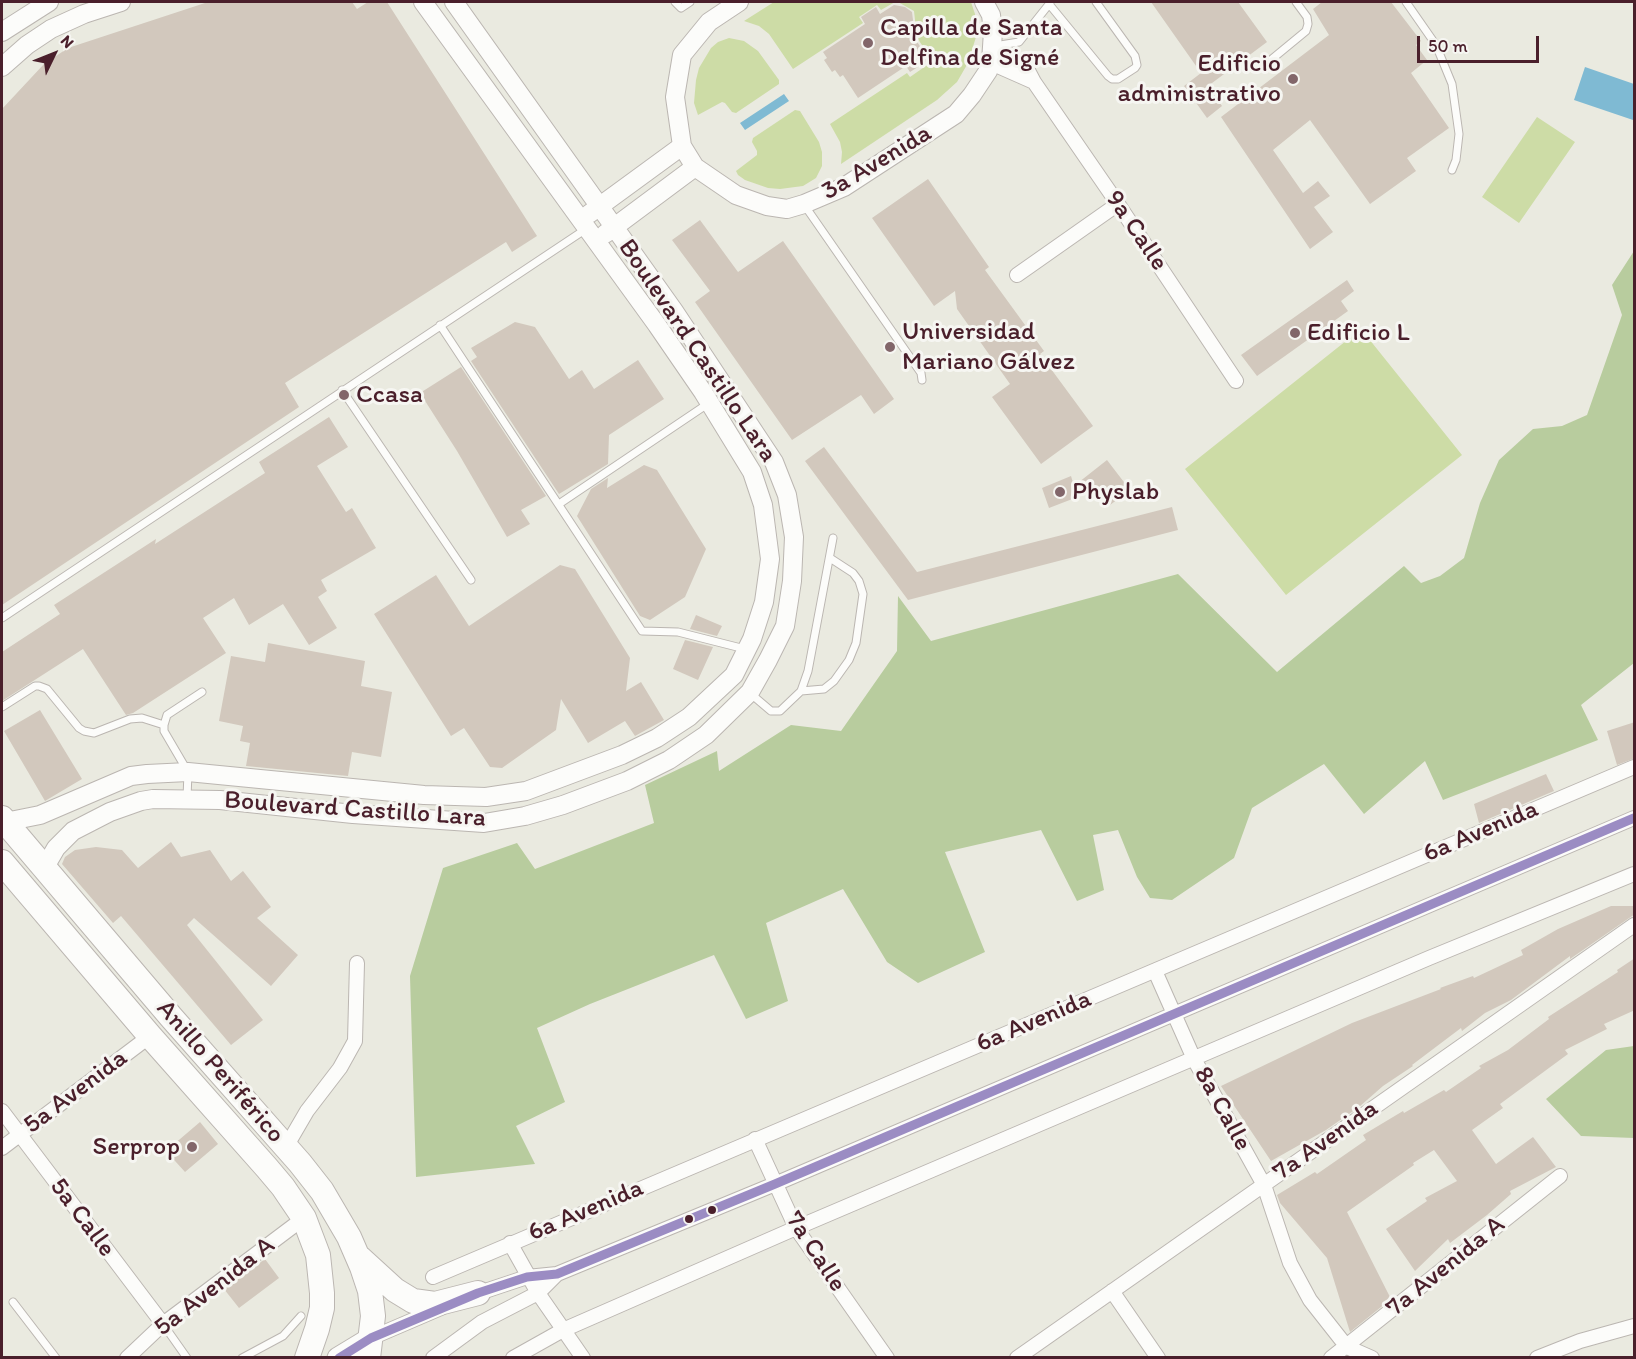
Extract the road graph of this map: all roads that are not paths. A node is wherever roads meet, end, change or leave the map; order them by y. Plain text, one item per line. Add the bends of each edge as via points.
1 (49, 2) edge
2 (117, 2) edge
3 (423, 2) edge
4 (454, 2) edge
5 (675, 2) edge
6 (690, 2) edge
7 (740, 2) edge
8 (984, 2) edge
9 (1096, 2) edge
10 (1296, 2) edge
11 (1406, 2) edge
12 (1050, 3) edge
13 (2, 32) edge
14 (992, 54) junction
15 (1272, 59) dead end
16 (2, 66) edge
17 (523, 100) junction
18 (504, 113) junction
19 (682, 146) junction
20 (695, 167) junction
21 (1452, 170) dead end
22 (804, 204) junction
23 (1119, 204) junction
24 (599, 207) junction
25 (614, 227) junction
26 (588, 229) junction
27 (1017, 275) dead end
28 (674, 311) junction
29 (657, 325) junction
30 (440, 326) junction
31 (720, 378) junction
32 (922, 380) dead end
33 (1236, 381) dead end
34 (342, 390) junction
35 (706, 397) junction
36 (774, 462) junction
37 (752, 472) junction
38 (559, 504) junction
39 (832, 538) dead end
40 (831, 558) junction
41 (471, 580) dead end
42 (2, 618) edge
43 (746, 650) junction
44 (801, 691) junction
45 (202, 692) dead end
46 (750, 692) junction
47 (714, 695) junction
48 (2, 707) edge
49 (731, 713) junction
50 (164, 725) junction
51 (1635, 767) edge
52 (188, 772) junction
53 (486, 797) junction
54 (187, 798) junction
55 (1635, 818) edge
56 (3, 820) edge
57 (484, 823) junction
58 (2, 864) edge
59 (45, 867) junction
60 (1635, 874) edge
61 (1635, 925) edge
62 (357, 963) dead end
63 (1155, 971) junction
64 (1174, 1014) junction
65 (150, 1036) junction
66 (1194, 1059) junction
67 (2, 1112) edge
68 (19, 1135) junction
69 (755, 1139) junction
70 (285, 1147) junction
71 (2, 1148) edge
72 (1560, 1176) dead end
73 (775, 1184) junction
74 (1264, 1185) junction
75 (304, 1218) junction
76 (796, 1228) junction
77 (510, 1244) junction
78 (357, 1255) junction
79 (557, 1274) junction
80 (528, 1276) junction
81 (1112, 1291) junction
82 (478, 1293) junction
83 (538, 1293) junction
84 (452, 1300) junction
85 (13, 1302) dead end
86 (301, 1316) dead end
87 (163, 1324) junction
88 (1635, 1326) edge
89 (563, 1330) junction
90 (1347, 1347) junction
91 (370, 1348) edge
92 (56, 1358) edge
93 (127, 1358) edge
94 (187, 1358) edge
95 (242, 1358) edge
96 (307, 1358) edge
97 (338, 1358) edge
98 (433, 1358) edge
99 (513, 1358) edge
100 (583, 1358) edge
101 (887, 1358) edge
102 (1017, 1358) edge
103 (1158, 1358) edge
104 (1331, 1358) edge
105 (1372, 1358) edge
106 (1537, 1358) edge

1 - 13 street
2 - 16 street via 51,29
3 - 18 street, Boulevard Castillo Lara
4 - 17 street, Boulevard Castillo Lara
5 - 6 lane via 681,8
7 - 19 street via 709,22 682,55 675,97
8 - 14 street via 991,15
9 - 12 lane via 1136,56 1135,68 1118,79 1107,76
10 - 15 lane via 1307,17 1306,31
11 - 21 lane via 1436,45 1452,84 1459,134
12 - 14 lane via 1019,42
14 - 22 street, 3a Avenida via 988,71 956,114 844,187
14 - 23 street, 9a Calle via 1034,82
17 - 18 street
17 - 24 street, Boulevard Castillo Lara
18 - 26 street, Boulevard Castillo Lara
19 - 20 street
19 - 24 street
20 - 22 street, 3a Avenida via 736,195 767,206 787,208
20 - 25 street
22 - 32 lane via 921,373
23 - 27 street
23 - 33 street, 9a Calle
24 - 25 street, Boulevard Castillo Lara
24 - 26 street
25 - 26 street
25 - 28 street, Boulevard Castillo Lara
26 - 29 street, Boulevard Castillo Lara
26 - 30 lane
28 - 29 street
28 - 31 street, Boulevard Castillo Lara
29 - 35 street, Boulevard Castillo Lara
30 - 34 lane
30 - 38 lane
31 - 35 street
31 - 36 street, Boulevard Castillo Lara
34 - 41 lane
34 - 42 lane
35 - 37 street, Boulevard Castillo Lara
35 - 38 lane
36 - 37 street
36 - 46 street, Boulevard Castillo Lara via 787,495 794,537 792,581 784,626
37 - 43 street, Boulevard Castillo Lara via 763,505 770,559 764,602
38 - 43 lane via 642,631 678,632
39 - 40 lane
40 - 44 lane
40 - 44 lane via 853,573 863,594 856,643 834,681 824,689
43 - 47 street, Boulevard Castillo Lara via 734,675
44 - 46 lane via 780,711 771,711
45 - 50 lane via 167,715
46 - 49 street, Boulevard Castillo Lara
47 - 49 street
47 - 53 street, Boulevard Castillo Lara via 657,738 622,755 526,791
48 - 50 lane via 39,686 47,689 80,728 90,732 130,719 142,718
49 - 57 street, Boulevard Castillo Lara via 678,754 627,781 564,806
50 - 52 lane
51 - 63 street, 6a Avenida
52 - 53 street, Boulevard Castillo Lara via 424,795
52 - 54 lane
52 - 56 street, Boulevard Castillo Lara via 131,776 40,814
53 - 57 street
54 - 57 street, Boulevard Castillo Lara
54 - 59 street, Boulevard Castillo Lara via 141,801 110,812 68,836
55 - 64 street
56 - 59 highway, Anillo Periférico
58 - 65 highway, Anillo Periférico
59 - 70 highway, Anillo Periférico
60 - 66 street
61 - 74 street, 7a Avenida
62 - 70 street via 355,1041
63 - 64 street, 8a Calle
63 - 69 street, 6a Avenida
64 - 66 street, 8a Calle
64 - 73 street
65 - 68 street, 5a Avenida
65 - 75 highway, Anillo Periférico via 273,1174
66 - 74 street, 8a Calle
66 - 76 street
67 - 68 street, 5a Calle
68 - 71 street, 5a Avenida
68 - 87 street, 5a Calle
69 - 73 street, 7a Calle
69 - 77 street, 6a Avenida
70 - 78 highway, Anillo Periférico via 322,1191
72 - 90 street, 7a Avenida A
73 - 76 street, 7a Calle
73 - 79 street
74 - 81 street, 7a Avenida
74 - 90 street, 8a Calle via 1290,1263 1310,1300
75 - 87 street, 5a Avenida A
75 - 96 highway, Anillo Periférico via 318,1255 322,1293 322,1308
76 - 89 street
76 - 101 street, 7a Calle
77 - 80 street
77 - 84 street, 6a Avenida via 436,1276
78 - 84 highway via 408,1299 429,1304
78 - 91 highway, Anillo Periférico via 371,1298
79 - 80 street
79 - 83 street
80 - 82 street
80 - 83 street
81 - 102 street, 7a Avenida
81 - 103 street
82 - 84 highway
82 - 91 street
83 - 89 street
83 - 98 street via 482,1322
85 - 92 lane
86 - 95 lane via 283,1336
87 - 93 street, 5a Avenida A
87 - 94 lane
88 - 106 street
89 - 99 street
89 - 100 street
90 - 104 street, 7a Avenida A
90 - 105 street, 8a Calle
91 - 97 main road

